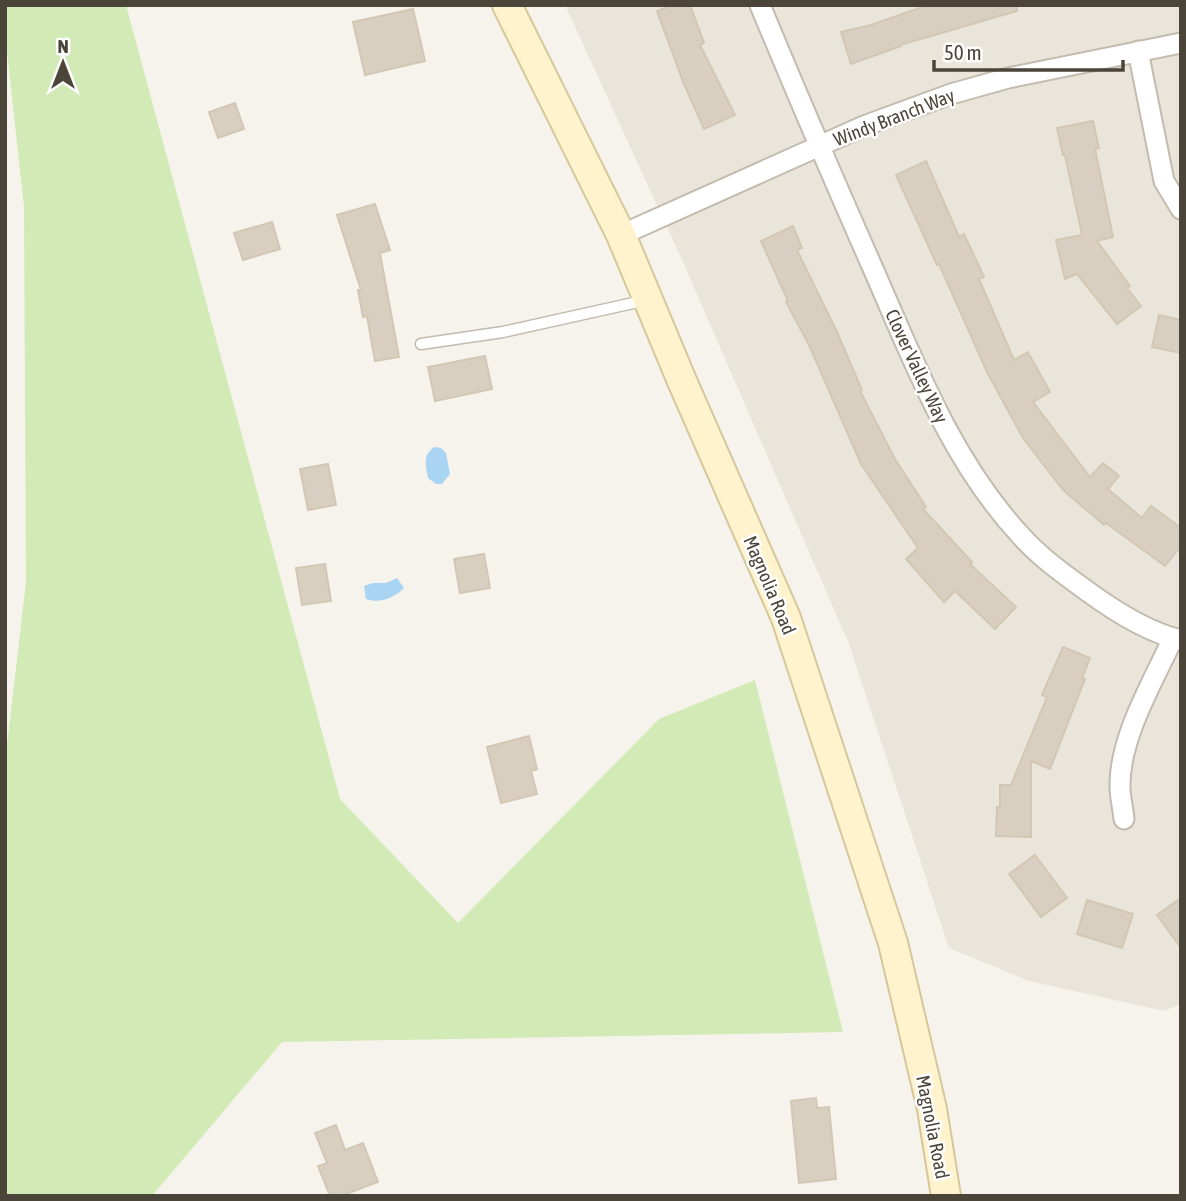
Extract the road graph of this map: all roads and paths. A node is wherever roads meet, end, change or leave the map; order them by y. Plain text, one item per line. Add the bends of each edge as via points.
1 (507, 5) edge
2 (760, 5) edge
3 (1181, 43) edge
4 (1138, 51) junction
5 (819, 146) junction
6 (1181, 208) edge
7 (621, 235) junction
8 (648, 300) junction
9 (421, 344) dead end
10 (1177, 639) edge
11 (1124, 819) dead end
12 (946, 1196) edge

1 - 7 main road, Magnolia Road
2 - 5 street, Clover Valley Way
3 - 4 street, Windy Branch Way
4 - 5 street, Windy Branch Way via 951,94
4 - 6 street via 1164,181
5 - 7 street, Windy Branch Way
5 - 10 street, Clover Valley Way via 938,416 992,501 1057,569 1111,608
7 - 8 main road, Magnolia Road
8 - 9 lane via 503,332
8 - 12 main road, Magnolia Road via 786,618 850,809 893,943 932,1109
10 - 11 street via 1129,734 1120,786

